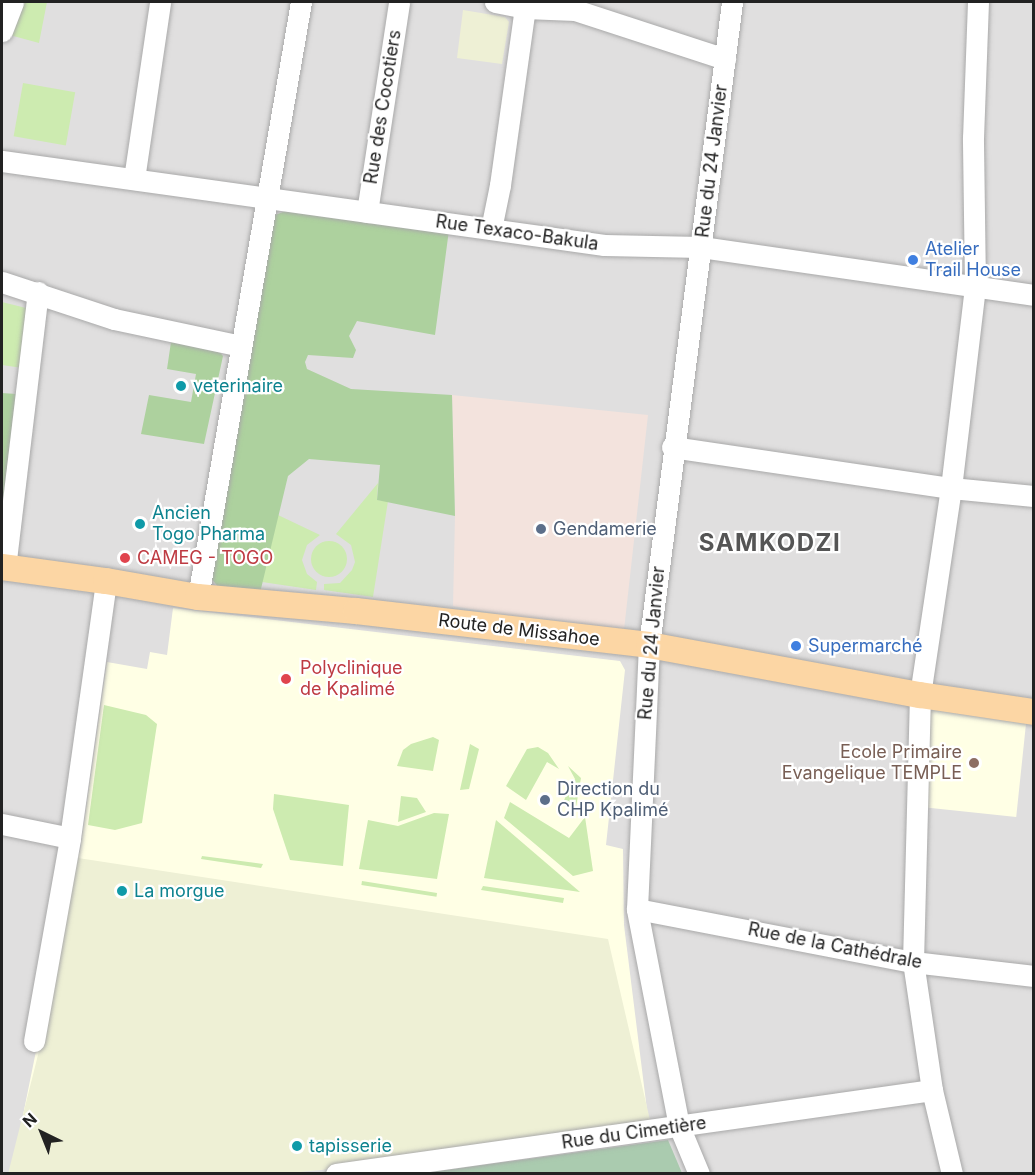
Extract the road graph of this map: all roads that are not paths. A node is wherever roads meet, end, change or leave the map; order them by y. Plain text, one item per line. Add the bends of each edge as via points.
1 (13, 2) edge
2 (160, 2) edge
3 (301, 2) edge
4 (399, 2) edge
5 (495, 2) edge
6 (732, 2) edge
7 (978, 2) edge
8 (525, 8) junction
9 (4, 38) edge
10 (725, 59) junction
11 (2, 161) edge
12 (134, 179) junction
13 (267, 198) junction
14 (367, 212) junction
15 (491, 229) junction
16 (701, 247) junction
17 (2, 282) edge
18 (975, 286) junction
19 (38, 292) junction
20 (1034, 295) edge
21 (241, 346) junction
22 (672, 447) junction
23 (951, 488) junction
24 (1034, 496) edge
25 (3, 567) edge
26 (106, 581) junction
27 (198, 597) junction
28 (649, 645) junction
29 (920, 695) junction
30 (1034, 712) edge
31 (2, 824) edge
32 (70, 838) junction
33 (637, 909) junction
34 (913, 962) junction
35 (1034, 976) edge
36 (34, 1041) dead end
37 (932, 1090) junction
38 (679, 1126) junction
39 (336, 1173) edge
40 (699, 1173) edge
41 (952, 1173) edge

1 - 9 street
2 - 12 street
3 - 13 street
4 - 14 street, Rue des Cocotiers
5 - 8 street
6 - 10 street, Rue du 24 Janvier
7 - 18 street via 973,138
8 - 10 street via 575,10
8 - 15 street via 501,185
10 - 16 street, Rue du 24 Janvier
11 - 12 street, Rue Texaco-Bakula
12 - 13 street, Rue Texaco-Bakula
13 - 14 street, Rue Texaco-Bakula
13 - 21 street
14 - 15 street, Rue Texaco-Bakula
15 - 16 street, Rue Texaco-Bakula via 604,245
16 - 18 street, Rue Texaco-Bakula
16 - 22 street, Rue du 24 Janvier
17 - 19 street
18 - 20 street, Rue Texaco-Bakula
18 - 23 street
19 - 21 street via 114,319
19 - 25 street
21 - 27 street
22 - 23 street
22 - 28 street, Rue du 24 Janvier
23 - 24 street
23 - 29 street
25 - 26 main road, Route de Missahoe
26 - 27 main road, Route de Missahoe
26 - 32 street
27 - 28 main road, Route de Missahoe via 356,610
28 - 29 main road, Route de Missahoe
28 - 33 street, Rue du 24 Janvier
29 - 30 main road, Route de Missahoe
29 - 34 street
31 - 32 street
32 - 36 street
33 - 34 street, Rue de la Cathédrale
33 - 38 street, Rue du 24 Janvier
34 - 35 street, Rue de la Cathédrale
34 - 37 street
37 - 38 street, Rue du Cimetière
37 - 41 street
38 - 39 street, Rue du Cimetière
38 - 40 street, Rue du 24 Janvier

